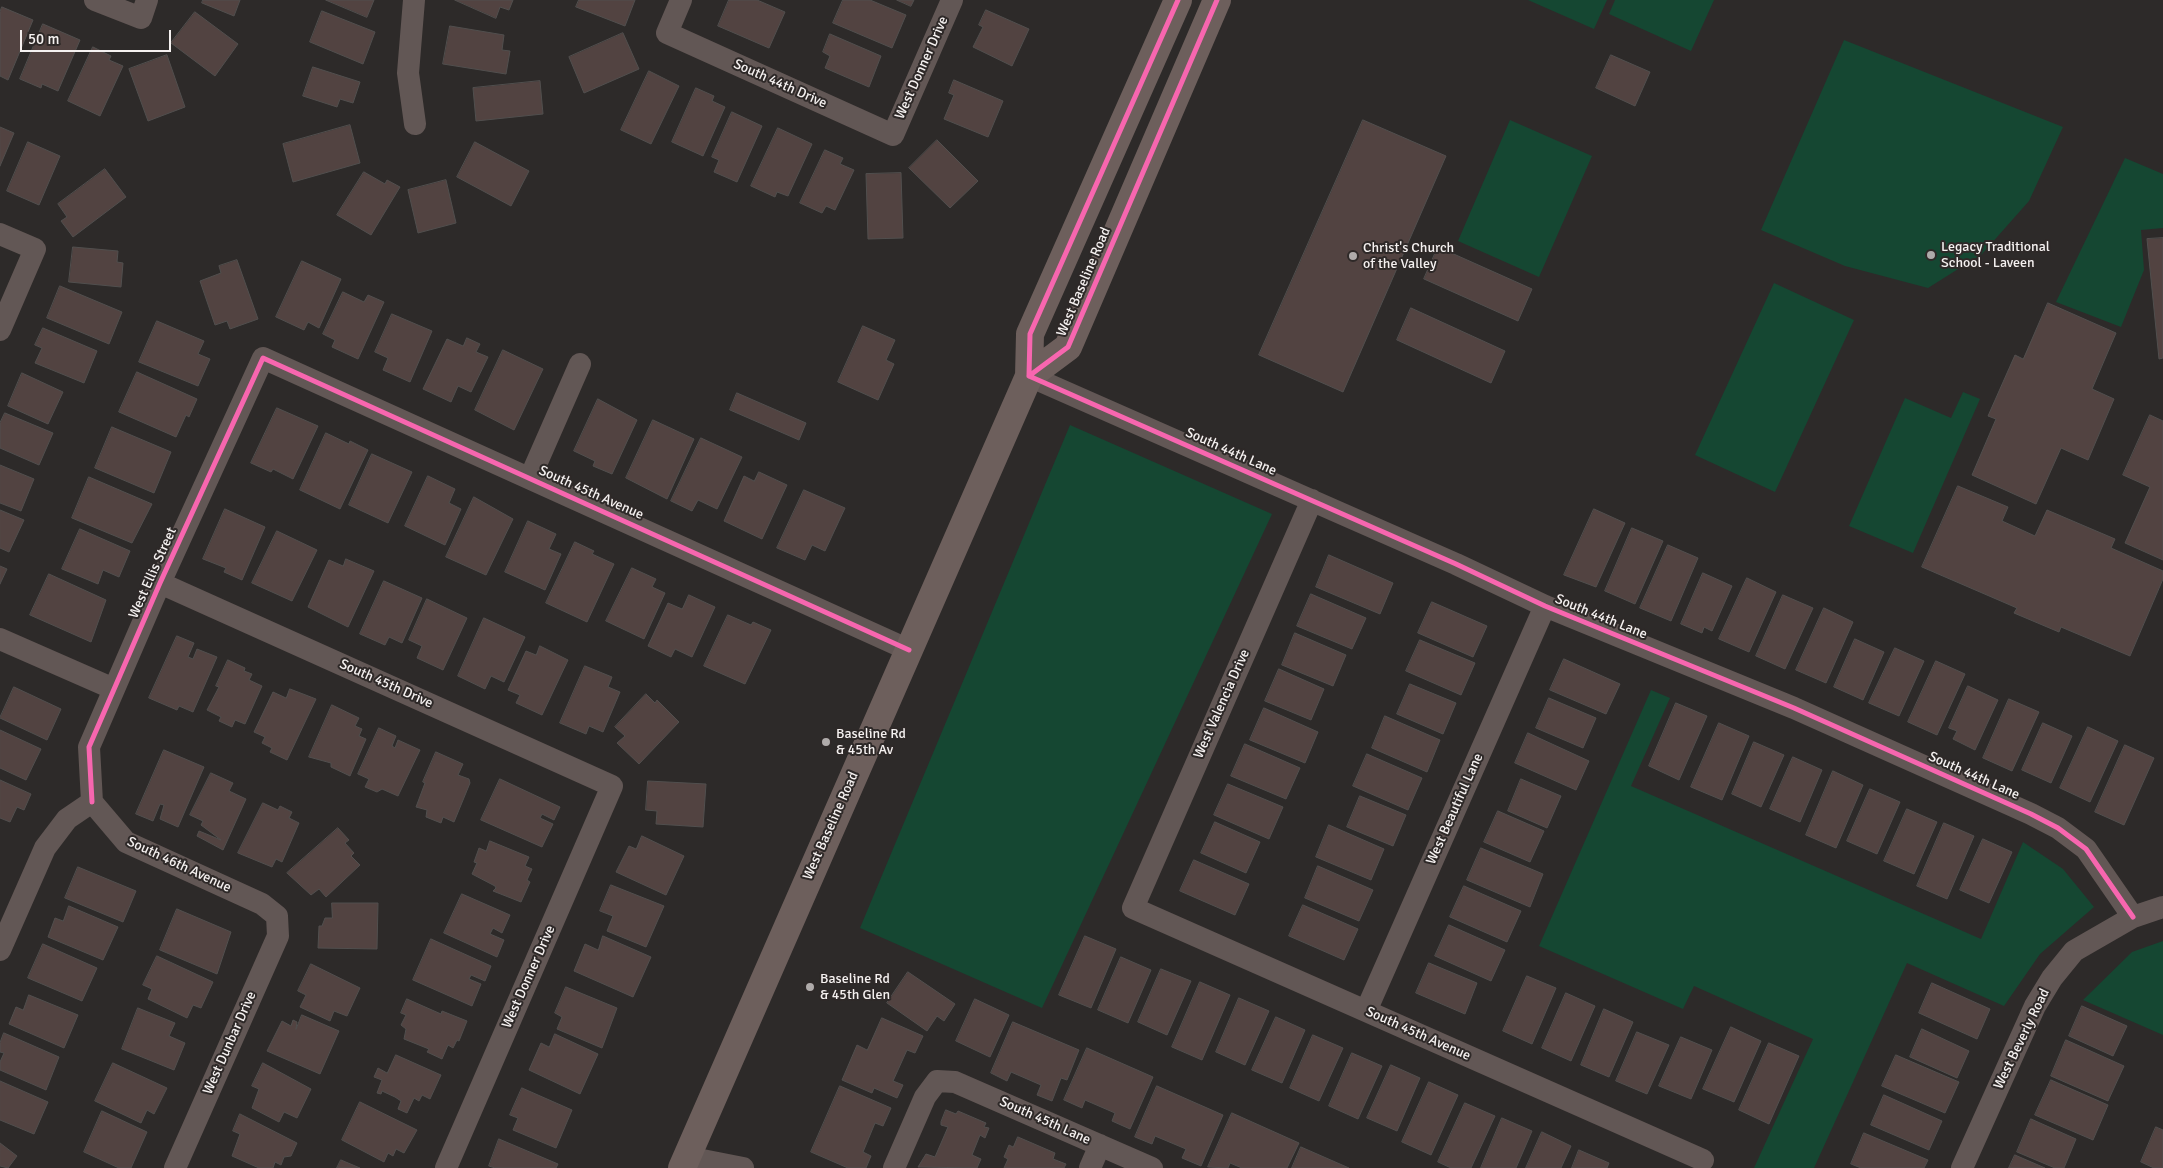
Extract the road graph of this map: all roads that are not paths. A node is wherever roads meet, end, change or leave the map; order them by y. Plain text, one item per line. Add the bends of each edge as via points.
1 (95, 0) edge
2 (414, 0) edge
3 (682, 0) edge
4 (952, 0) edge
5 (1178, 0) edge
6 (1217, 0) edge
7 (144, 9) edge
8 (415, 124) dead end
9 (893, 135) joint
10 (0, 234) edge
11 (0, 330) edge
12 (263, 358) joint
13 (580, 364) dead end
14 (1029, 376) junction
15 (530, 478) junction
16 (1312, 500) junction
17 (160, 583) junction
18 (1545, 606) junction
19 (0, 639) edge
20 (908, 650) junction
21 (114, 689) junction
22 (612, 786) joint
23 (92, 802) junction
24 (2163, 907) edge
25 (1133, 908) joint
26 (277, 916) joint
27 (2133, 917) junction
28 (0, 950) edge
29 (1366, 1012) junction
30 (1100, 1145) junction
31 (1703, 1160) dead end
32 (690, 1164) edge
33 (175, 1168) edge
34 (446, 1168) edge
35 (743, 1168) edge
36 (894, 1168) edge
37 (1090, 1168) edge
38 (1152, 1168) edge
39 (1962, 1168) edge

1 - 7 street
2 - 8 street via 408,73
3 - 9 street, South 44th Drive via 667,33
4 - 9 street, West Donner Drive
5 - 14 main road, West Baseline Road via 1030,334
6 - 14 main road, West Baseline Road via 1068,347
10 - 11 street via 35,249
12 - 15 street, South 45th Avenue
12 - 17 street, West Ellis Street
13 - 15 street
14 - 16 street, South 44th Lane
14 - 20 main road, West Baseline Road
15 - 20 street, South 45th Avenue
16 - 18 street, South 44th Lane
16 - 25 street, West Valencia Drive
17 - 21 street, West Ellis Street
17 - 22 street, South 45th Drive
18 - 27 street, South 44th Lane via 1794,708 2058,828 2086,849
18 - 29 street, West Beautiful Lane
19 - 21 street
20 - 32 main road, West Baseline Road
21 - 23 street, West Ellis Street via 88,747
22 - 34 street, West Donner Drive
23 - 26 street, South 46th Avenue via 126,842 262,904
23 - 28 street via 67,820 45,848
24 - 27 street, West Beverly Road
25 - 29 street, South 45th Avenue
26 - 33 street, West Dunbar Drive via 278,936
27 - 39 street, West Beverly Road via 2074,951 2052,978 2035,1006
29 - 31 street, South 45th Avenue
30 - 36 street, South 45th Lane via 955,1082 937,1081 925,1097
30 - 37 street
30 - 38 street, South 45th Lane
32 - 35 street

